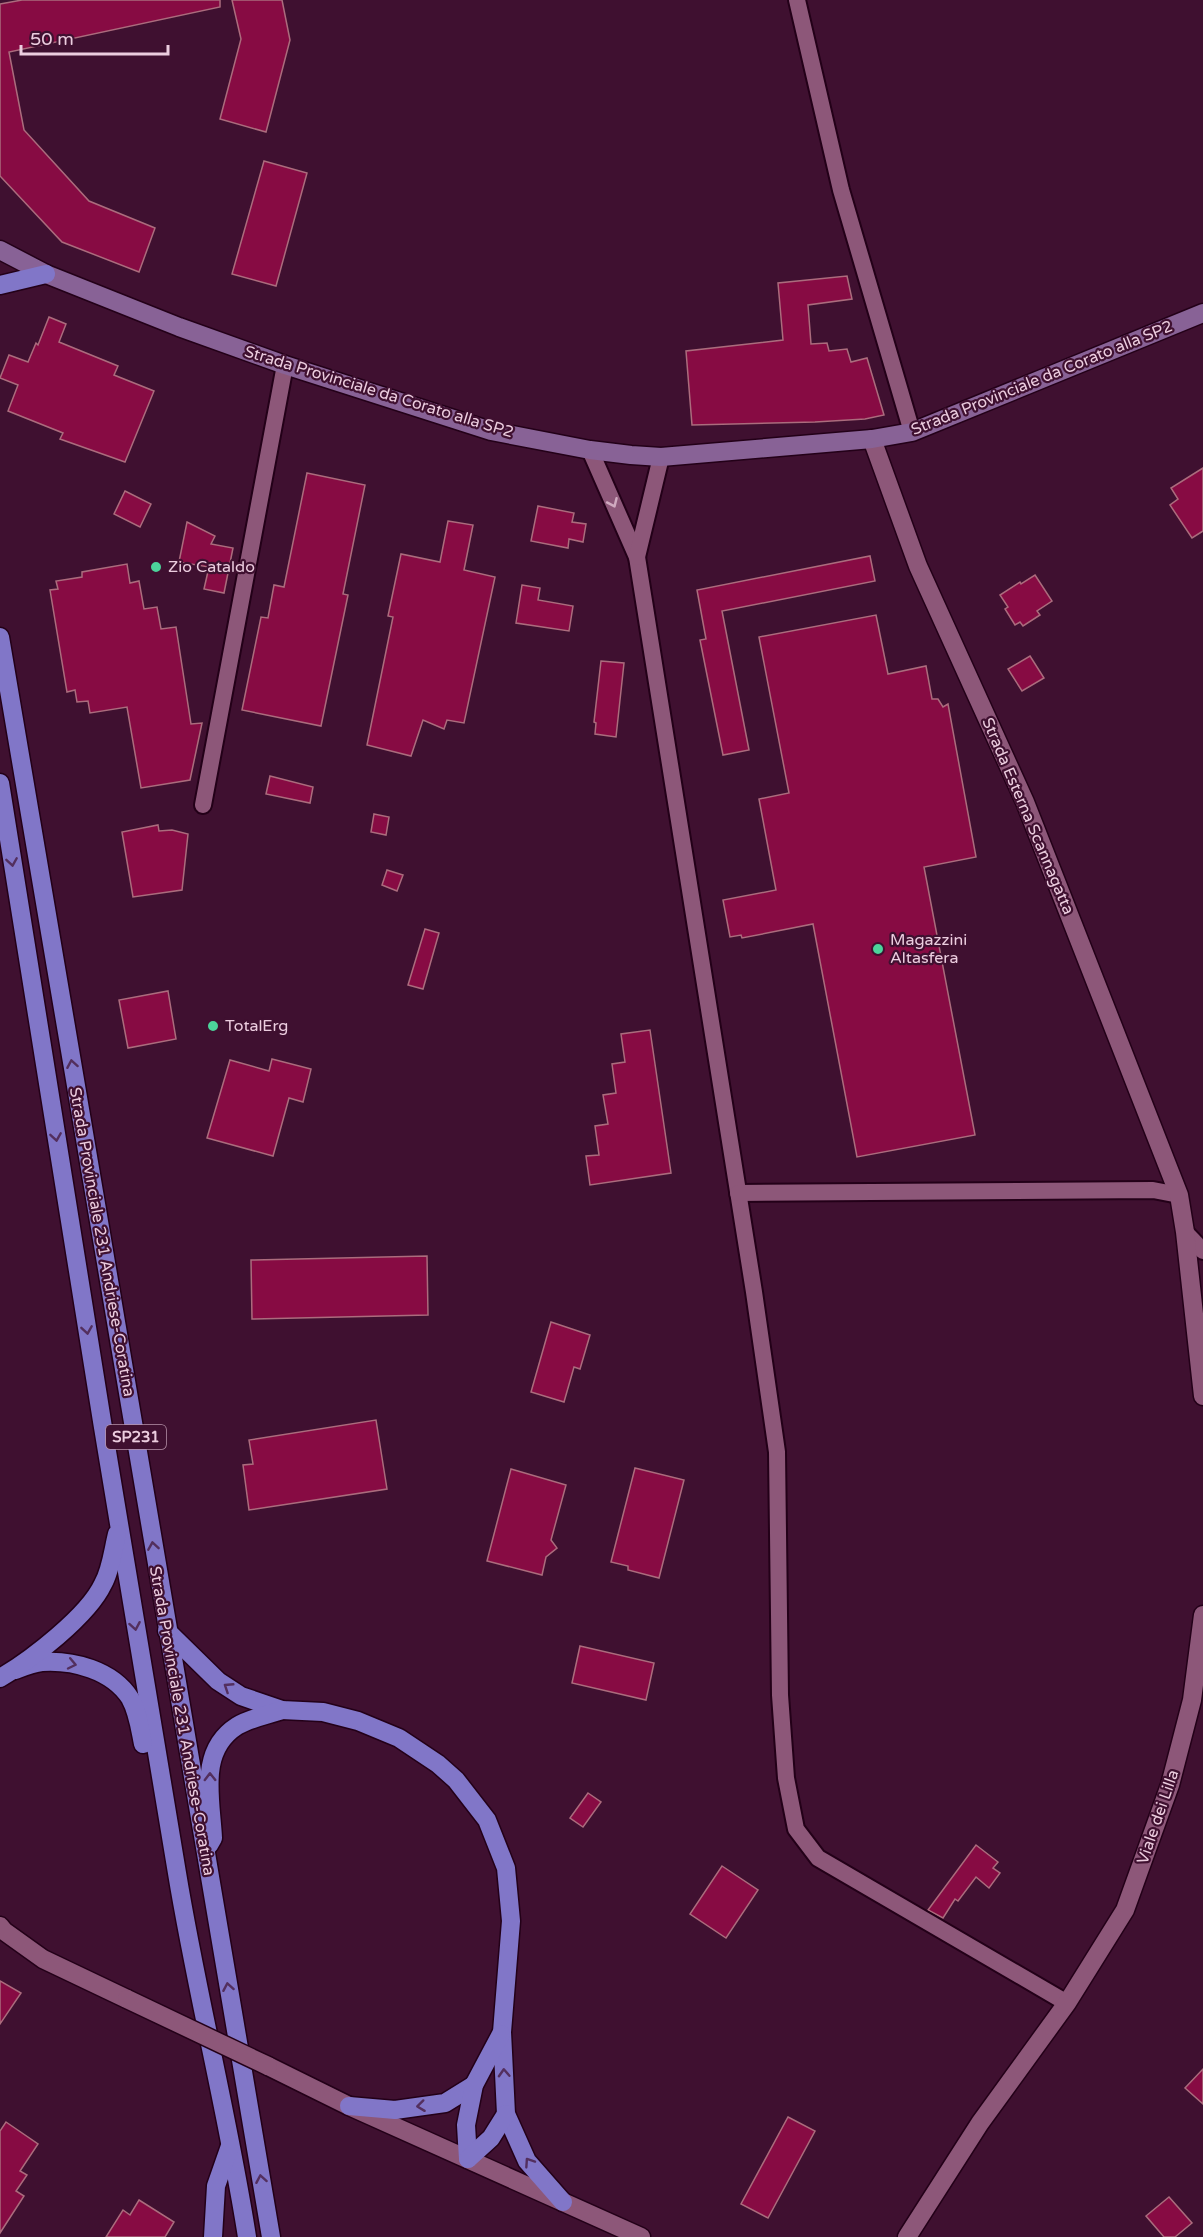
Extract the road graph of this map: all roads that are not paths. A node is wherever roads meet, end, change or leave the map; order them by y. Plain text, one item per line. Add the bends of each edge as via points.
1 (797, 0) edge
2 (0, 250) edge
3 (46, 274) junction
4 (0, 285) edge
5 (1203, 313) edge
6 (285, 365) junction
7 (912, 432) junction
8 (872, 439) junction
9 (590, 450) junction
10 (661, 457) junction
11 (637, 557) junction
12 (0, 637) edge
13 (0, 783) edge
14 (203, 805) dead end
15 (738, 1193) junction
16 (1179, 1195) junction
17 (1185, 1233) junction
18 (1203, 1251) edge
19 (1203, 1396) edge
20 (118, 1528) junction
21 (1203, 1615) edge
22 (167, 1631) junction
23 (7, 1674) edge
24 (282, 1710) junction
25 (205, 1854) junction
26 (178, 1879) junction
27 (0, 1926) edge
28 (1067, 2003) junction
29 (502, 2032) junction
30 (474, 2085) junction
31 (349, 2106) junction
32 (506, 2114) junction
33 (231, 2145) junction
34 (468, 2159) junction
35 (563, 2202) junction
36 (213, 2237) edge
37 (247, 2237) edge
38 (271, 2237) edge
39 (641, 2237) edge
40 (907, 2237) edge

1 - 7 street via 841,190
2 - 3 main road, Strada Provinciale da Corato alla SP2
3 - 4 highway
3 - 6 main road, Strada Provinciale da Corato alla SP2
5 - 7 main road, Strada Provinciale da Corato alla SP2
6 - 9 main road, Strada Provinciale da Corato alla SP2 via 491,431
6 - 14 street
7 - 8 main road, Strada Provinciale da Corato alla SP2
8 - 10 main road, Strada Provinciale da Corato alla SP2
8 - 16 street, Strada Esterna Scannagatta via 918,567 1025,802
9 - 10 main road, Strada Provinciale da Corato alla SP2
9 -> 11 street
10 - 11 street
11 - 15 street
22 -> 12 highway, Strada Provinciale 231 Andriese-Coratina / SP231
13 -> 20 highway, Strada Provinciale 231 Andriese-Coratina / SP231
15 - 16 street via 1153,1191
15 - 28 street via 777,1452 780,1695 786,1778 796,1829 818,1858
16 - 17 street
17 - 18 street
17 - 19 street
20 - 23 highway via 104,1582 90,1606
20 -> 26 highway, Strada Provinciale 231 Andriese-Coratina / SP231
21 - 28 street, Viale dei Lilla via 1192,1700 1170,1785 1125,1910
24 -> 22 highway via 242,1696 218,1681
22 - 25 highway, Strada Provinciale 231 Andriese-Coratina / SP231
23 -> 26 highway via 39,1662 81,1665 111,1680 129,1698 140,1724 166,1864
25 -> 24 highway via 213,1838 211,1757 219,1742 238,1725
24 - 29 highway via 323,1712 399,1738 456,1780 486,1820 506,1868 511,1921
38 -> 25 highway, Strada Provinciale 231 Andriese-Coratina / SP231
26 - 33 highway, Strada Provinciale 231 Andriese-Coratina / SP231
27 - 31 street, bridge via 43,1959
28 - 40 street, Viale dei Lilla via 980,2123
29 - 30 highway
32 -> 29 highway
30 -> 31 highway via 445,2103 395,2110
30 - 34 highway via 466,2125
31 - 34 street
32 - 34 highway via 491,2138
35 -> 32 highway via 527,2161
33 - 36 highway via 216,2186
33 - 37 highway, Strada Provinciale 231 Andriese-Coratina / SP231
34 - 35 street
35 - 39 street

